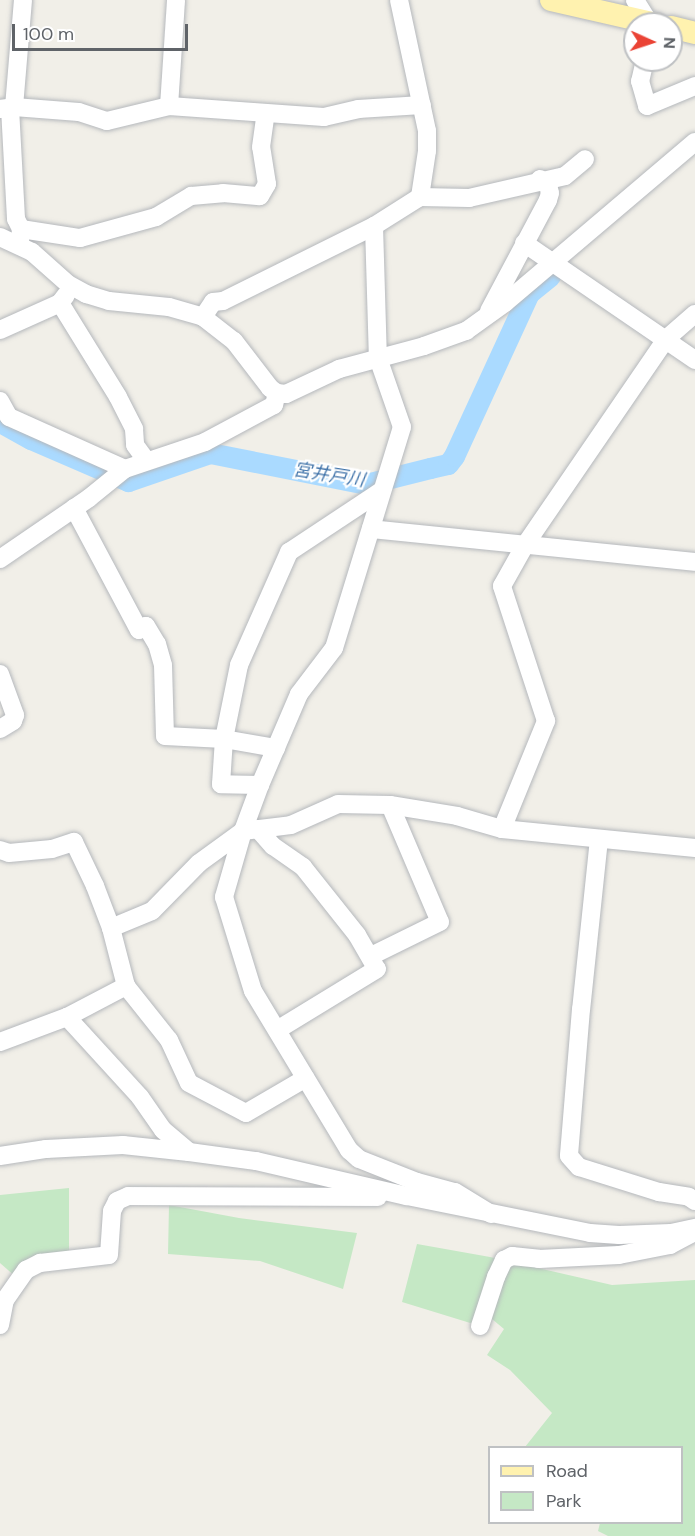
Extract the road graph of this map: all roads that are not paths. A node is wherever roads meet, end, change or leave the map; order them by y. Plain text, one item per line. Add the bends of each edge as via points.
1 (23, 0) edge
2 (176, 0) edge
3 (399, 0) edge
4 (551, 0) edge
5 (635, 0) edge
6 (646, 12) edge
7 (623, 16) edge
8 (642, 72) edge
9 (695, 86) edge
10 (422, 105) junction
11 (169, 106) junction
12 (8, 108) edge
13 (266, 113) junction
14 (695, 142) edge
15 (585, 159) dead end
16 (540, 180) junction
17 (420, 197) junction
18 (374, 226) junction
19 (0, 237) edge
20 (21, 237) junction
21 (524, 243) junction
22 (559, 266) junction
23 (72, 286) junction
24 (60, 303) junction
25 (695, 314) edge
26 (203, 317) junction
27 (486, 318) junction
28 (0, 330) edge
29 (666, 339) junction
30 (378, 358) junction
31 (695, 360) edge
32 (278, 393) junction
33 (0, 401) edge
34 (146, 460) junction
35 (120, 473) junction
36 (382, 488) junction
37 (74, 508) junction
38 (372, 530) junction
39 (525, 545) junction
40 (0, 559) edge
41 (695, 562) edge
42 (0, 674) edge
43 (0, 729) edge
44 (224, 739) junction
45 (276, 748) junction
46 (260, 785) junction
47 (390, 805) junction
48 (502, 829) junction
49 (250, 830) junction
50 (599, 839) junction
51 (695, 848) edge
52 (0, 850) edge
53 (111, 928) junction
54 (371, 956) junction
55 (126, 986) junction
56 (67, 1017) junction
57 (277, 1030) junction
58 (0, 1041) edge
59 (306, 1078) junction
60 (189, 1152) junction
61 (0, 1156) edge
62 (407, 1196) junction
63 (695, 1201) edge
64 (491, 1214) junction
65 (695, 1230) edge
66 (0, 1325) edge
67 (480, 1326) dead end

1 - 12 street
2 - 11 street
3 - 10 street
4 - 7 main road
5 - 6 street
8 - 9 street via 640,81 647,106
10 - 13 street via 358,109 324,117
10 - 17 street via 427,150
11 - 12 street via 107,121 79,112
11 - 13 street
12 - 20 street via 16,219
13 - 20 street via 261,147 267,184 260,196 191,196 156,217 80,238
14 - 22 street
15 - 16 street via 565,176
16 - 17 street via 469,198
16 - 21 street via 548,185 550,193
17 - 18 street
18 - 26 street via 223,301 213,302
18 - 30 street
19 - 20 street
20 - 23 street via 32,252
21 - 22 street
21 - 27 street
22 - 27 street
22 - 29 street
23 - 24 street
23 - 26 street via 109,301 169,307
24 - 28 street
24 - 34 street via 118,397 134,429 135,445
25 - 29 street
26 - 32 street via 234,341
27 - 30 street via 447,339
29 - 31 street
29 - 39 street
30 - 32 street via 339,369 294,392
30 - 36 street via 402,428
32 - 34 street via 274,405 205,442
33 - 35 street via 9,417
34 - 35 street
35 - 37 street
36 - 38 street
36 - 44 street via 290,552 239,665
37 - 40 street
37 - 44 street via 139,630 146,626 157,644 163,665 165,736
38 - 39 street
38 - 45 street via 334,648 299,694
39 - 41 street
39 - 48 street via 502,586 546,721
42 - 43 street via 15,715 14,721
44 - 45 street
44 - 46 street via 221,784
45 - 46 street
46 - 49 street
47 - 48 street via 457,816
47 - 49 street via 338,804 291,825
47 - 54 street via 440,922
48 - 50 street
49 - 53 street via 199,863 152,911
49 - 54 street via 303,867
49 - 57 street via 224,897 253,991
50 - 51 street
50 - 63 street via 569,1156 579,1167
52 - 53 street via 9,853 52,849 74,842
53 - 55 street
54 - 57 street via 376,969
55 - 56 street
55 - 59 street via 169,1040 189,1083 246,1113
56 - 58 street
56 - 60 street via 140,1097 164,1130
57 - 59 street
59 - 64 street via 349,1150 359,1159 455,1192
60 - 61 street via 123,1145
60 - 62 street via 256,1161
62 - 64 street
62 - 66 street via 128,1196 117,1201 112,1211 109,1255 39,1263 26,1270 5,1300
64 - 65 street via 590,1233
65 - 67 street via 670,1245 619,1255 539,1259 512,1256 504,1260 496,1277

